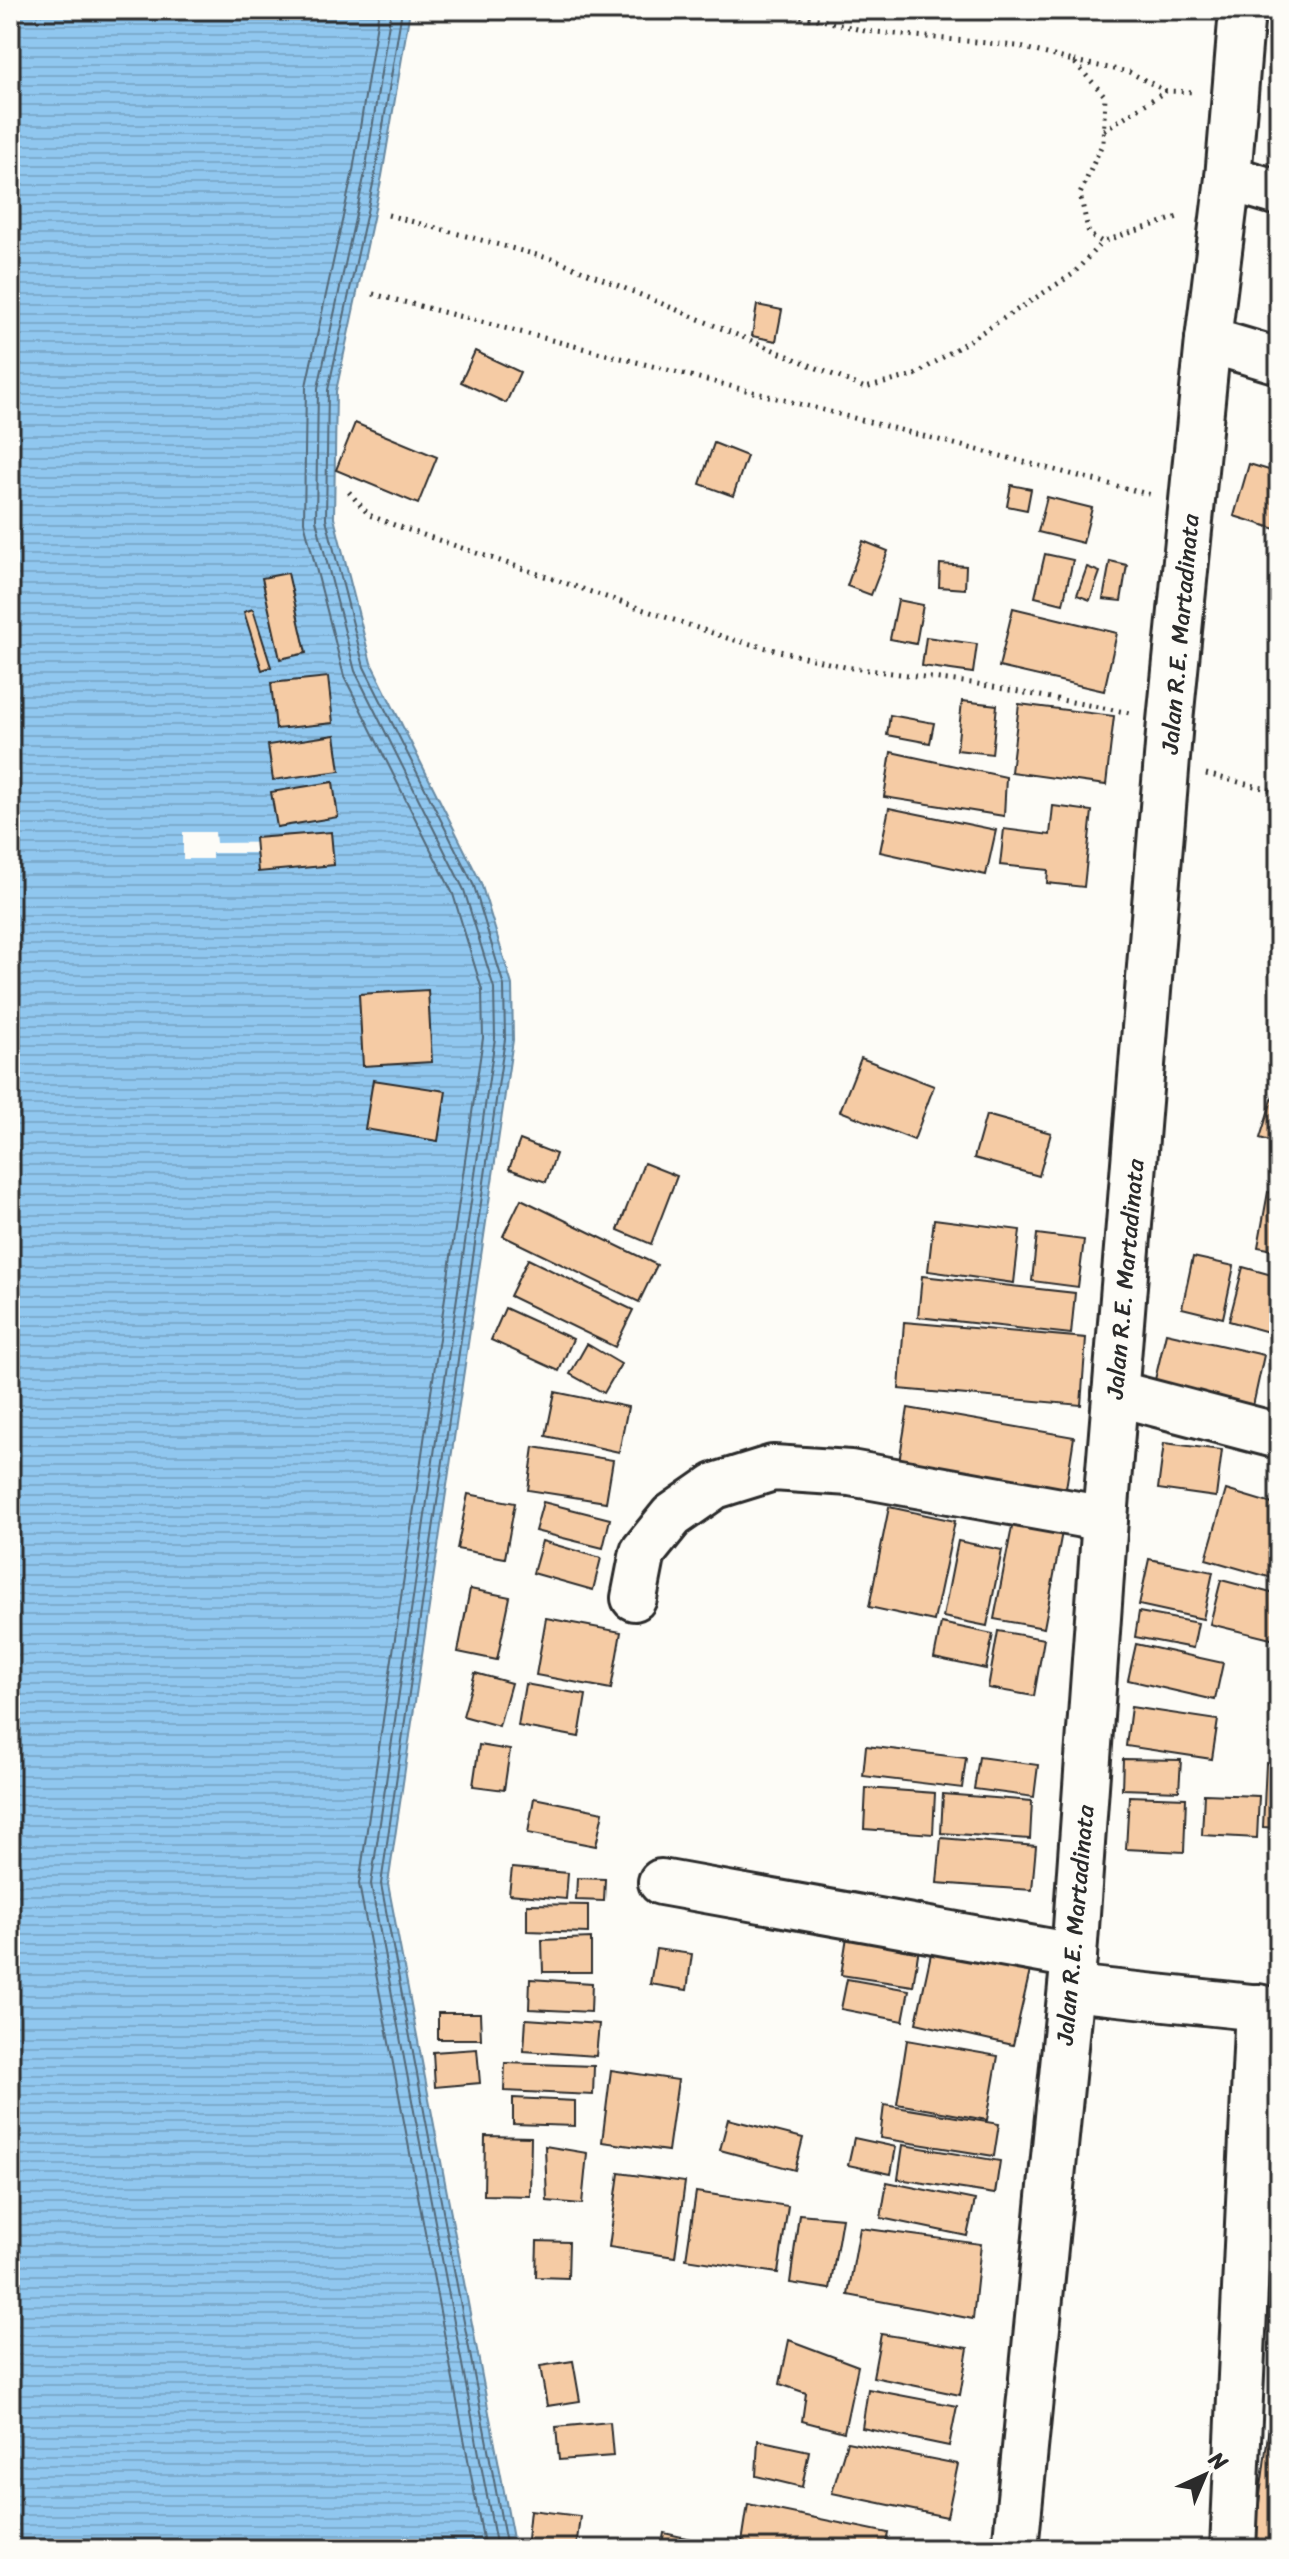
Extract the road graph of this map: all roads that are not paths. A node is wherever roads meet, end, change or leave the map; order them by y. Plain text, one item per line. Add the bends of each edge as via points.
1 (1242, 10) edge
2 (1228, 178) junction
3 (1279, 193) edge
4 (1208, 340) junction
5 (1279, 361) edge
6 (1115, 1393) junction
7 (1279, 1436) edge
8 (1105, 1519) junction
9 (634, 1598) dead end
10 (661, 1882) dead end
11 (1072, 1972) junction
12 (1269, 2009) edge
13 (1015, 2549) edge
14 (1233, 2549) edge

1 - 2 main road, Jalan R.E. Martadinata
2 - 3 main road
2 - 4 main road, Jalan R.E. Martadinata
4 - 5 main road
4 - 6 main road, Jalan R.E. Martadinata via 1170,721
6 - 7 main road
6 - 8 main road, Jalan R.E. Martadinata
8 - 9 main road via 850,1473 773,1468 715,1486 672,1516 643,1552
8 - 11 main road, Jalan R.E. Martadinata
10 - 11 main road
11 - 12 main road
11 - 13 main road, Jalan R.E. Martadinata
12 - 14 main road

